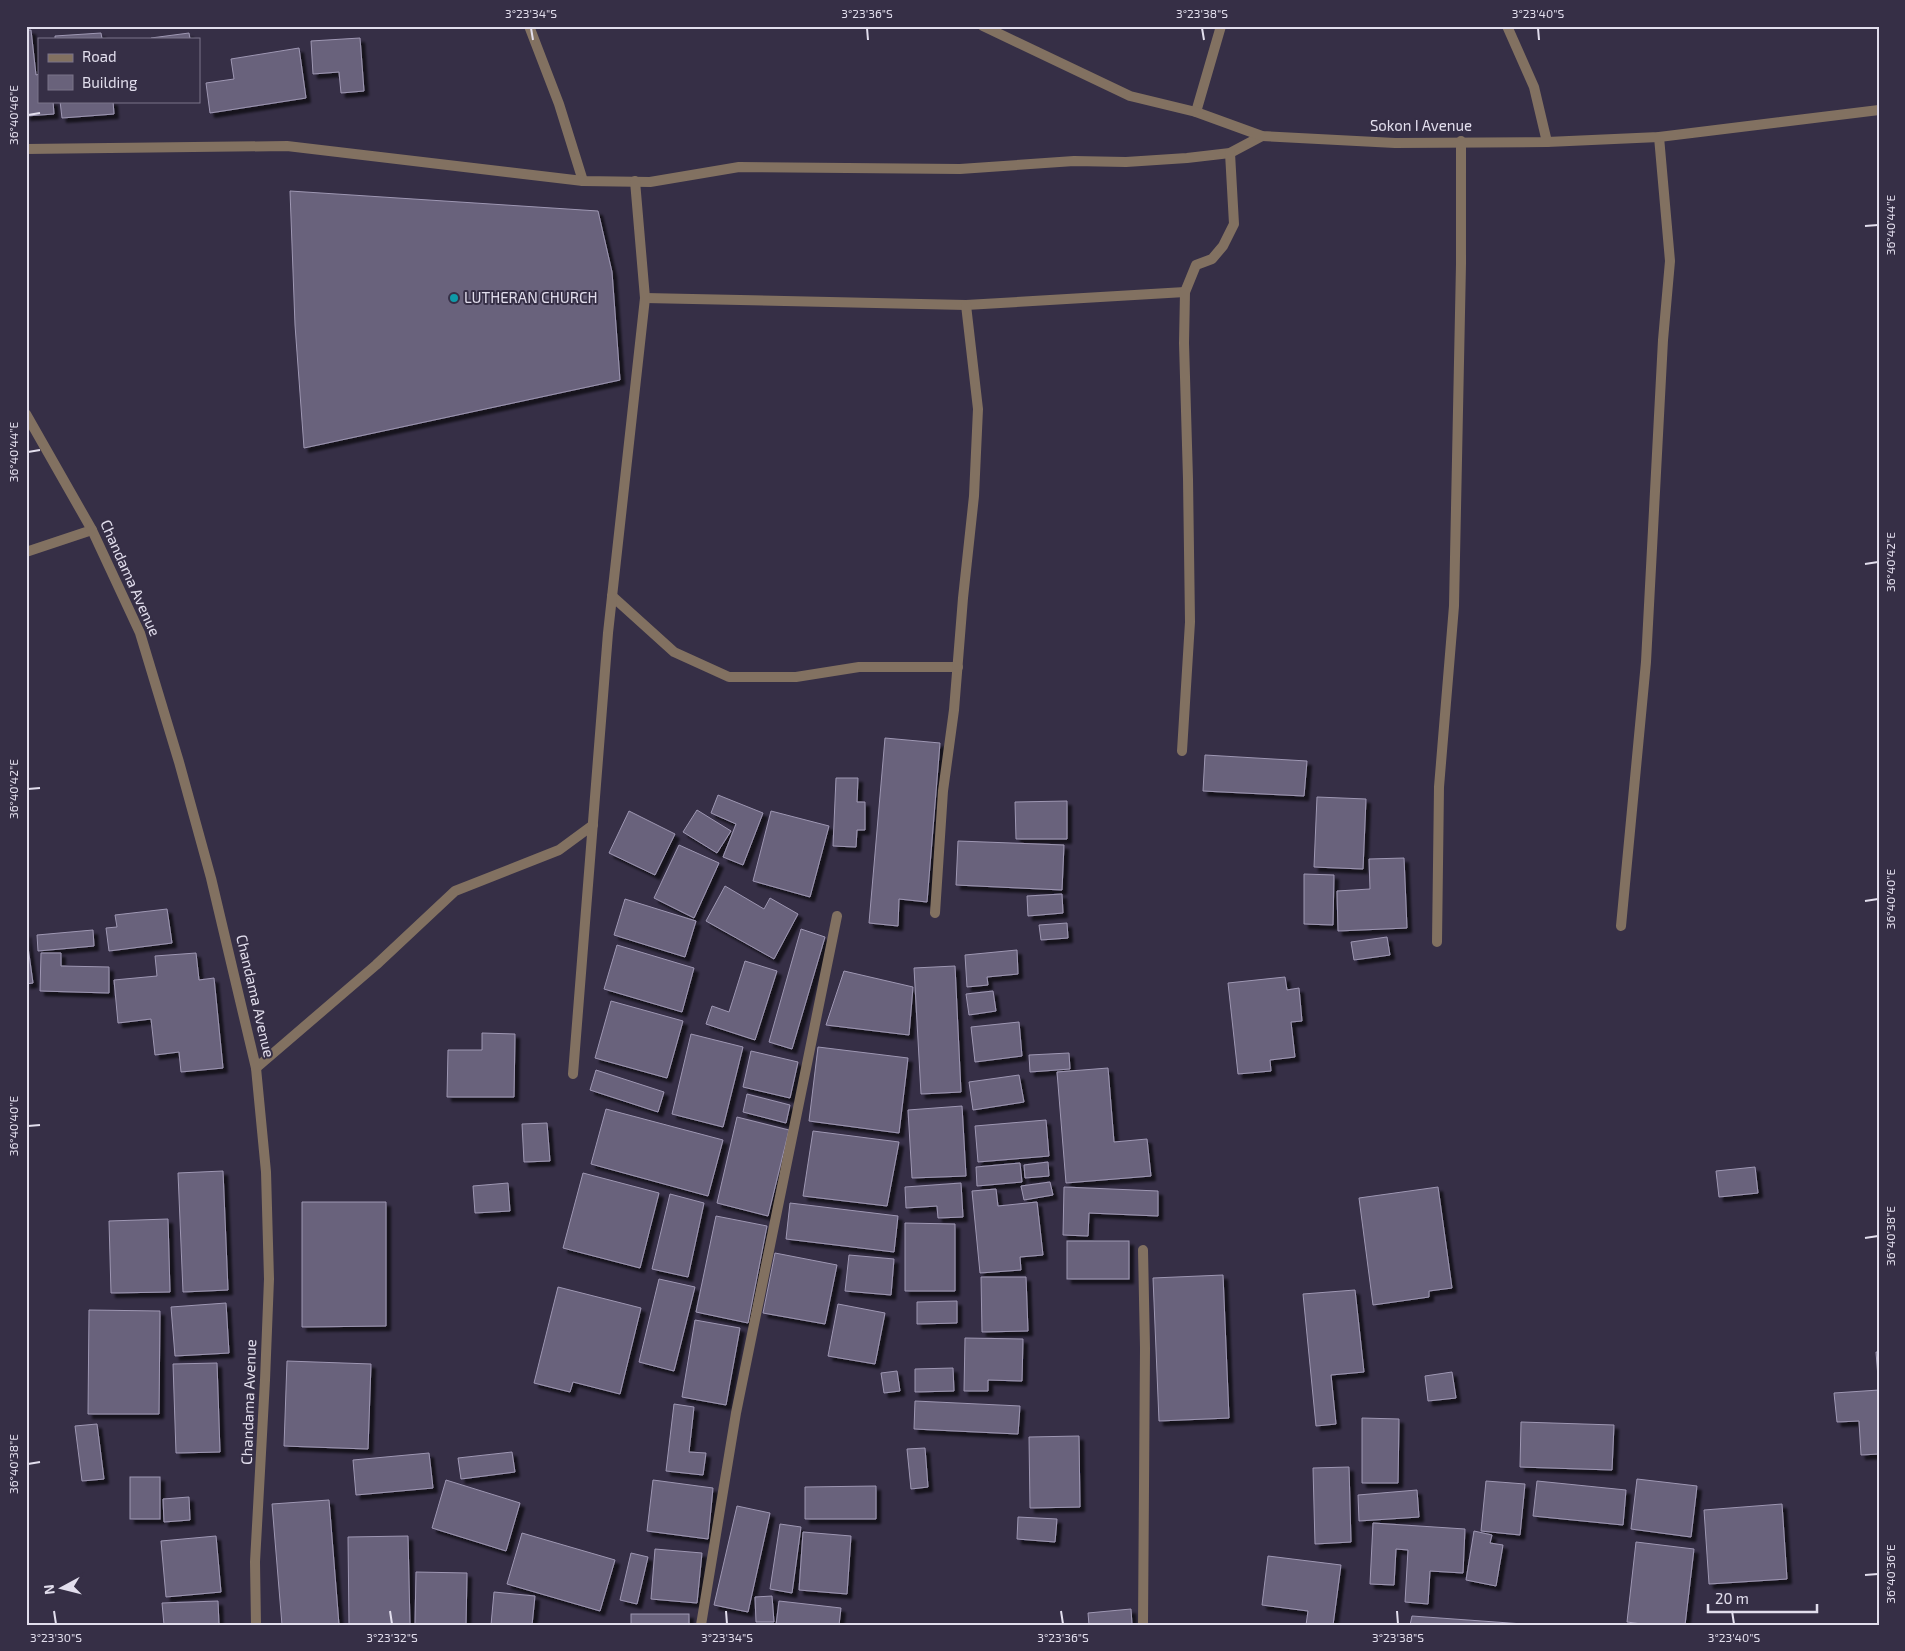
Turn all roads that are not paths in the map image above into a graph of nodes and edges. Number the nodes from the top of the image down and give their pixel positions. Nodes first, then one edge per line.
1 (529, 26) edge
2 (983, 26) edge
3 (1221, 26) edge
4 (1507, 26) edge
5 (1879, 110) edge
6 (1196, 112) junction
7 (1262, 136) junction
8 (1659, 137) junction
9 (1461, 141) junction
10 (1547, 142) junction
11 (26, 149) edge
12 (1230, 153) junction
13 (583, 181) junction
14 (635, 181) junction
15 (1184, 292) junction
16 (645, 298) junction
17 (966, 305) junction
18 (26, 414) edge
19 (92, 530) junction
20 (26, 552) edge
21 (612, 596) junction
22 (958, 667) junction
23 (1182, 752) dead end
24 (593, 825) junction
25 (935, 914) dead end
26 (837, 916) dead end
27 (1621, 926) dead end
28 (1437, 942) dead end
29 (256, 1068) junction
30 (573, 1074) dead end
31 (1143, 1250) dead end
32 (256, 1625) edge
33 (701, 1625) edge
34 (1143, 1625) edge

1 - 13 street
2 - 6 street, Sokon I Avenue
3 - 6 street
4 - 10 street
5 - 8 street, Sokon I Avenue
6 - 7 street, Sokon I Avenue
7 - 9 street, Sokon I Avenue
7 - 12 street
8 - 10 street, Sokon I Avenue
8 - 27 street
9 - 10 street, Sokon I Avenue
9 - 28 street
11 - 13 street
12 - 14 street
12 - 15 street
13 - 14 street
14 - 16 street
15 - 17 street
15 - 23 street
16 - 17 street
16 - 21 street
17 - 22 street
18 - 19 street, Chandama Avenue
19 - 20 street
19 - 29 street, Chandama Avenue
21 - 22 street
21 - 24 street
22 - 25 street
24 - 29 street
24 - 30 street
26 - 33 street
29 - 32 street, Chandama Avenue
31 - 34 street

